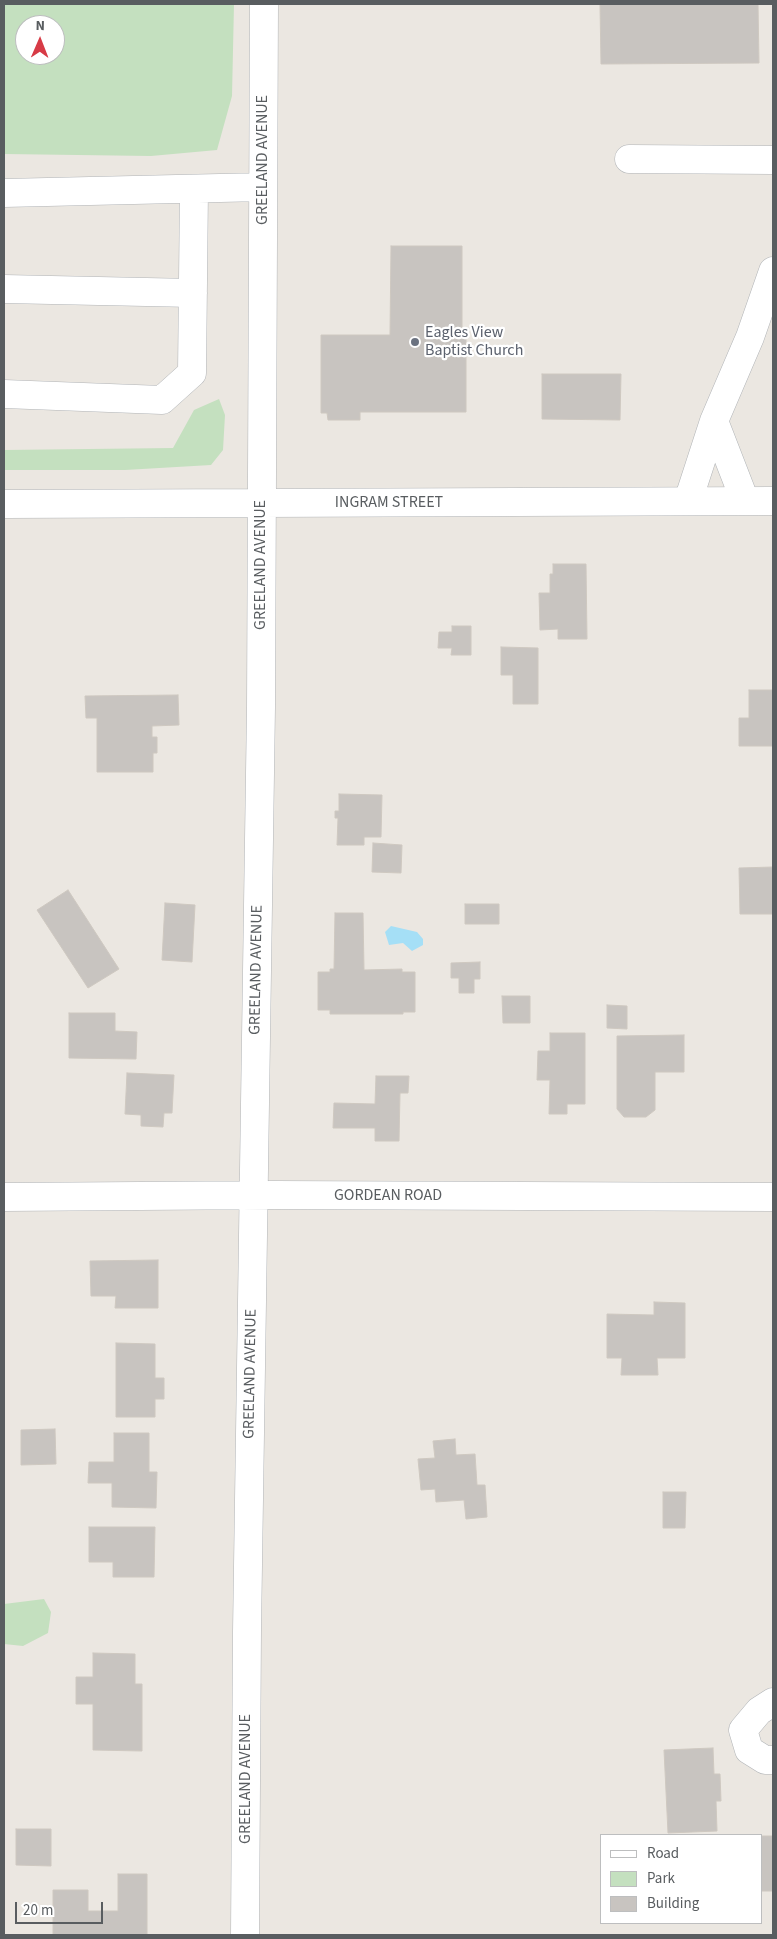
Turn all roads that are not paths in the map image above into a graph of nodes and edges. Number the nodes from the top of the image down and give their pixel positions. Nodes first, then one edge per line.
1 (264, 4) edge
2 (628, 159) dead end
3 (773, 160) edge
4 (263, 187) junction
5 (194, 189) junction
6 (4, 193) edge
7 (773, 270) edge
8 (4, 289) edge
9 (193, 293) junction
10 (4, 394) edge
11 (714, 421) junction
12 (773, 500) edge
13 (688, 501) junction
14 (745, 501) junction
15 (4, 504) edge
16 (261, 504) junction
17 (254, 1196) junction
18 (4, 1197) edge
19 (773, 1197) edge
20 (773, 1702) edge
21 (773, 1760) edge
22 (245, 1935) edge

1 - 4 street, GREELAND AVENUE
2 - 3 street
4 - 5 street
4 - 16 street, GREELAND AVENUE
5 - 6 street
5 - 9 street
7 - 11 street
8 - 9 street
9 - 10 street
11 - 13 street
11 - 14 street
12 - 14 street, INGRAM STREET
13 - 14 street, INGRAM STREET
13 - 16 street, INGRAM STREET
15 - 16 street, INGRAM STREET
16 - 17 street, GREELAND AVENUE
17 - 18 street, GORDEAN ROAD
17 - 19 street, GORDEAN ROAD
17 - 22 street, GREELAND AVENUE
20 - 21 street

